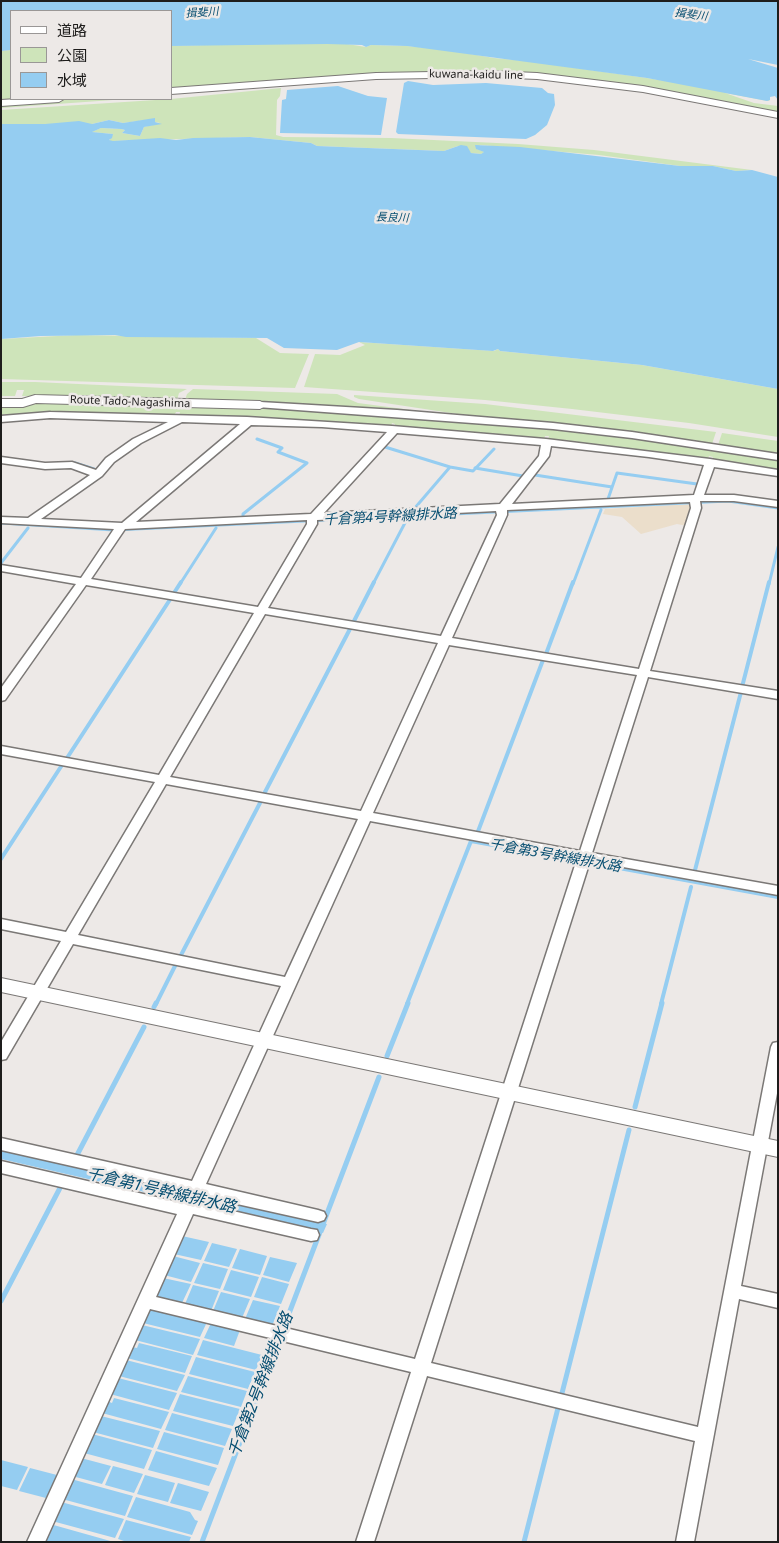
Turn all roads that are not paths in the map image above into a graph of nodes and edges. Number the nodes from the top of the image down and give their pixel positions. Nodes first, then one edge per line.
1 (172, 91) edge
2 (44, 100) edge
3 (1, 103) edge
4 (778, 115) edge
5 (1, 399) edge
6 (35, 399) junction
7 (1, 403) edge
8 (260, 405) joint
9 (182, 418) junction
10 (247, 420) junction
11 (2, 421) edge
12 (392, 429) junction
13 (546, 442) junction
14 (778, 457) edge
15 (1, 460) edge
16 (710, 462) junction
17 (778, 473) edge
18 (98, 474) junction
19 (696, 501) junction
20 (778, 504) edge
21 (502, 510) junction
22 (313, 519) junction
23 (1, 520) edge
24 (31, 521) junction
25 (121, 528) junction
26 (1, 568) edge
27 (84, 582) junction
28 (261, 610) junction
29 (446, 640) junction
30 (642, 673) junction
31 (778, 695) edge
32 (1, 698) edge
33 (1, 750) edge
34 (163, 780) junction
35 (366, 817) junction
36 (583, 860) junction
37 (778, 891) edge
38 (1, 924) edge
39 (70, 938) junction
40 (290, 983) junction
41 (1, 985) edge
42 (38, 993) junction
43 (263, 1040) junction
44 (778, 1047) edge
45 (1, 1055) edge
46 (509, 1092) junction
47 (1, 1144) edge
48 (768, 1147) edge
49 (1, 1166) edge
50 (191, 1200) junction
51 (318, 1216) dead end
52 (311, 1235) dead end
53 (732, 1291) junction
54 (145, 1301) junction
55 (778, 1301) edge
56 (420, 1368) junction
57 (705, 1436) junction
58 (36, 1542) edge
59 (365, 1542) edge
60 (685, 1542) edge

1 - 4 main road, kuwana-kaidu line
2 - 3 main road
5 - 6 street
6 - 7 main road, Route Tado-Nagashima
6 - 8 main road, Route Tado-Nagashima
8 - 14 street
9 - 10 street
9 - 11 street
9 - 18 street
10 - 12 street
10 - 25 street
12 - 13 street
12 - 22 street
13 - 16 street
13 - 21 street
15 - 18 street
16 - 17 street
16 - 19 street
18 - 24 street
19 - 20 street
19 - 21 street
19 - 30 street
21 - 22 street
21 - 29 street
22 - 25 street
22 - 28 street
23 - 24 street
24 - 25 street
25 - 27 street
26 - 27 street
27 - 28 street
27 - 32 street
28 - 29 street
28 - 34 street
29 - 30 street
29 - 35 street
30 - 31 street
30 - 36 street
33 - 34 street
34 - 35 street
34 - 39 street
35 - 36 street
35 - 40 street
36 - 37 street
36 - 46 street
38 - 39 street
39 - 40 street
39 - 42 street
40 - 43 street
41 - 42 main road
42 - 43 main road
42 - 45 street
43 - 46 main road
43 - 50 street
44 - 48 street
46 - 48 main road
46 - 56 street
47 - 50 street
48 - 53 street
49 - 50 street
50 - 51 street
50 - 52 street
50 - 54 street
53 - 55 street
53 - 57 street
54 - 56 street
54 - 58 street
56 - 57 street
56 - 59 street
57 - 60 street

